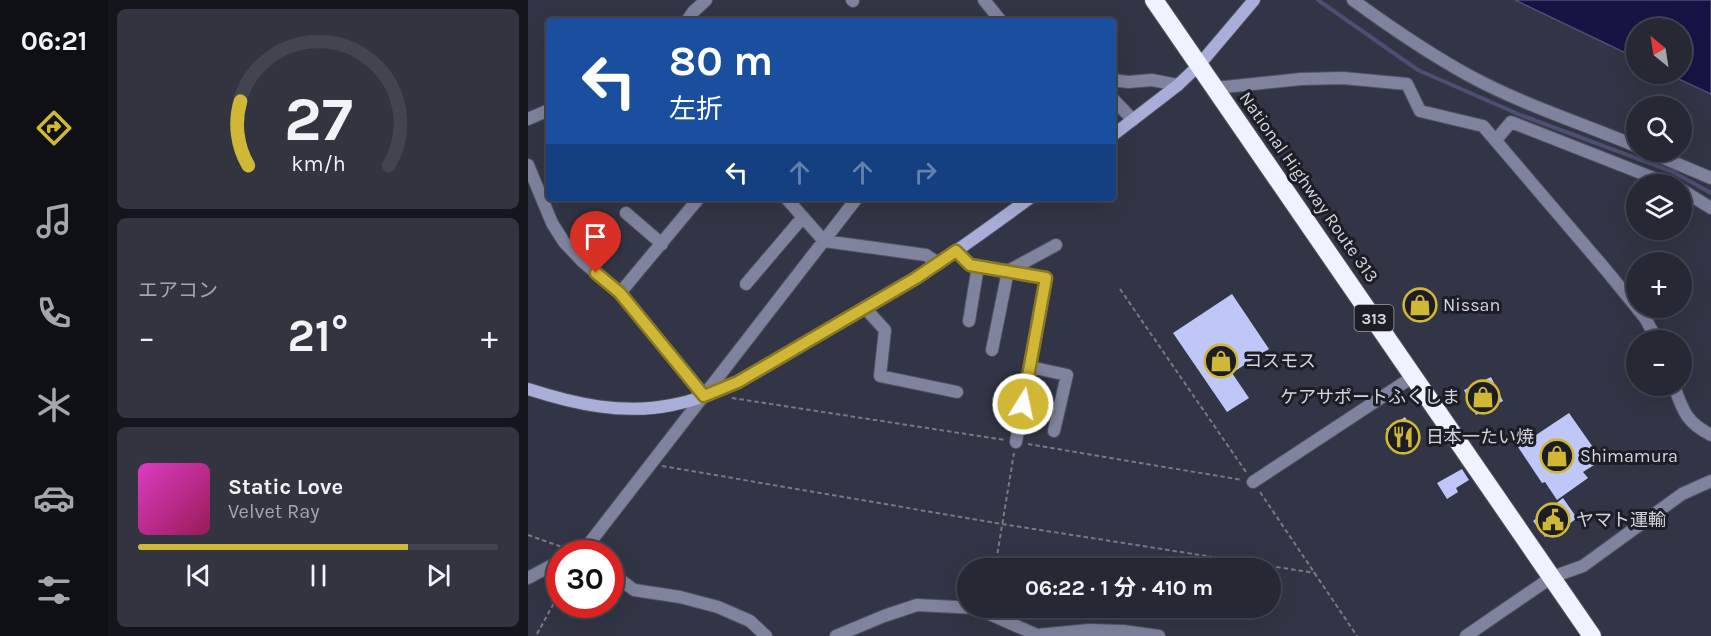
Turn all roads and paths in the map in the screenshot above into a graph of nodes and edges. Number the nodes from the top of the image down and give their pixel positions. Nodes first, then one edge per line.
1 (706, 0) edge
2 (984, 0) edge
3 (1154, 0) edge
4 (1254, 0) edge
5 (1353, 0) edge
6 (689, 18) edge
7 (996, 18) edge
8 (1200, 65) junction
9 (1116, 80) edge
10 (1178, 85) junction
11 (1215, 88) junction
12 (1116, 102) edge
13 (546, 111) edge
14 (528, 119) edge
15 (1132, 120) junction
16 (1116, 133) edge
17 (1496, 140) junction
18 (1626, 142) edge
19 (1673, 162) edge
20 (528, 165) edge
21 (1644, 174) edge
22 (1711, 178) edge
23 (1692, 196) edge
24 (697, 201) edge
25 (789, 201) edge
26 (855, 201) edge
27 (1026, 201) edge
28 (1711, 208) edge
29 (626, 213) dead end
30 (802, 217) junction
31 (824, 241) junction
32 (662, 244) junction
33 (1056, 245) dead end
34 (956, 251) junction
35 (938, 263) junction
36 (978, 266) junction
37 (1008, 271) junction
38 (746, 284) dead end
39 (1120, 289) dead end
40 (620, 293) junction
41 (865, 308) junction
42 (969, 321) dead end
43 (1652, 330) edge
44 (992, 350) dead end
45 (1030, 367) junction
46 (1414, 376) junction
47 (528, 388) edge
48 (957, 392) dead end
49 (704, 396) junction
50 (1678, 396) edge
51 (732, 398) dead end
52 (1054, 431) dead end
53 (1711, 435) edge
54 (1016, 442) junction
55 (651, 464) junction
56 (1711, 481) edge
57 (1253, 482) junction
58 (1002, 524) junction
59 (528, 535) edge
60 (592, 540) edge
61 (546, 541) edge
62 (997, 558) edge
63 (546, 568) edge
64 (1315, 573) junction
65 (1552, 577) junction
66 (528, 578) edge
67 (624, 582) edge
68 (546, 618) edge
69 (537, 634) dead end
70 (766, 636) edge
71 (836, 636) edge
72 (1159, 636) edge
73 (1357, 636) edge
74 (1466, 636) edge
75 (1592, 636) edge

1 - 6 street
2 - 7 street
3 - 8 highway, National Highway Route 313 / 313
4 - 8 main road
5 - 18 street
8 - 10 main road
8 - 11 highway, National Highway Route 313 / 313
9 - 10 street
10 - 15 main road
11 - 17 street
11 - 46 highway, National Highway Route 313 / 313
12 - 15 street
13 - 14 street
15 - 16 main road
17 - 21 street
17 - 43 street
19 - 22 street
20 - 40 street
23 - 28 street
24 - 32 street
25 - 30 street
26 - 31 street
27 - 34 main road
29 - 32 street
30 - 31 street
30 - 38 street
31 - 35 street
31 - 49 street
32 - 40 street
33 - 37 street
34 - 35 main road
34 - 36 street
35 - 41 main road
36 - 37 street
36 - 42 street
37 - 44 street
37 - 45 street
39 - 57 path
40 - 49 street
41 - 48 street
41 - 49 main road
45 - 52 street
45 - 54 street
46 - 57 street
46 - 65 highway, National Highway Route 313 / 313
47 - 49 main road
49 - 55 street
50 - 53 street
51 - 54 path
54 - 57 path
54 - 58 path
55 - 58 path
55 - 60 street
56 - 65 street
57 - 64 path
58 - 62 path
58 - 64 path
59 - 61 path
63 - 66 street
64 - 73 path
65 - 74 street
65 - 75 highway, National Highway Route 313 / 313
67 - 70 street
68 - 69 path
71 - 72 street

